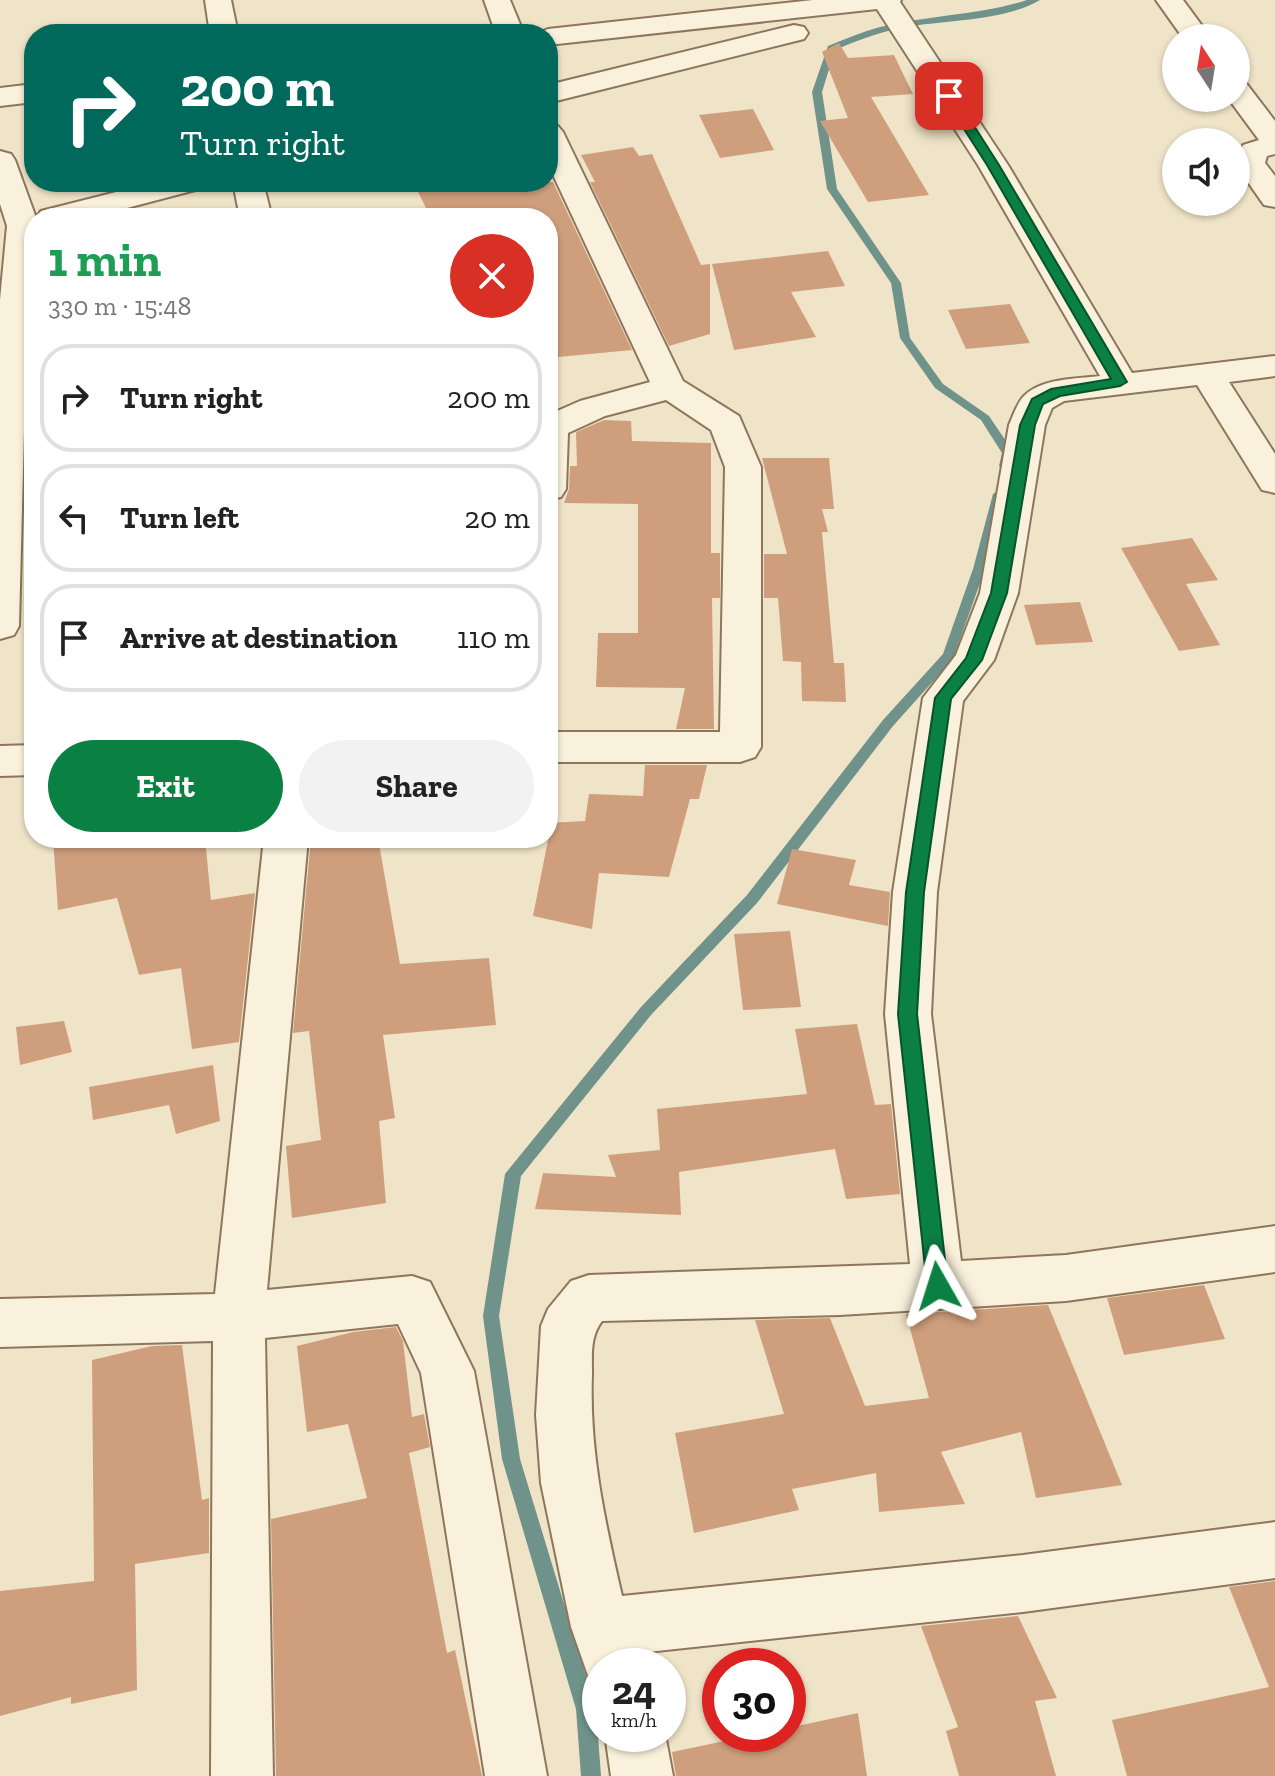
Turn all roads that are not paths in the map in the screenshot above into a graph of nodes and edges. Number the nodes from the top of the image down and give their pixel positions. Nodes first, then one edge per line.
1 (218, 0) edge
2 (497, 0) edge
3 (1169, 0) edge
4 (856, 4) junction
5 (700, 10) edge
6 (893, 11) edge
7 (222, 24) edge
8 (506, 24) edge
9 (1187, 24) edge
10 (558, 35) edge
11 (558, 92) edge
12 (24, 94) edge
13 (0, 97) edge
14 (1250, 108) edge
15 (1275, 143) edge
16 (558, 153) edge
17 (0, 160) edge
18 (153, 192) edge
19 (1275, 198) edge
20 (90, 208) edge
21 (24, 217) edge
22 (24, 246) edge
23 (1275, 366) edge
24 (1206, 372) junction
25 (1120, 382) junction
26 (669, 387) junction
27 (4, 393) edge
28 (558, 423) edge
29 (1275, 482) edge
30 (0, 626) edge
31 (558, 747) edge
32 (24, 760) edge
33 (0, 761) edge
34 (285, 848) edge
35 (1275, 1249) edge
36 (938, 1286) junction
37 (239, 1317) junction
38 (0, 1323) edge
39 (1275, 1550) edge
40 (607, 1646) edge
41 (638, 1752) edge
42 (242, 1776) edge
43 (516, 1776) edge
44 (642, 1776) edge

1 - 7 street
2 - 8 street
3 - 9 street
4 - 5 street
4 - 6 street
4 - 11 street
5 - 10 street
6 - 25 street
12 - 13 street
14 - 15 street
15 - 19 street
16 - 26 street
17 - 21 street
18 - 20 street
22 - 27 street
23 - 24 street
24 - 25 street
24 - 29 street
25 - 36 street
26 - 28 street
26 - 31 street
27 - 30 street
32 - 33 street
34 - 37 street
35 - 36 street
36 - 40 street
37 - 38 street
37 - 42 street
37 - 43 street
39 - 40 street
41 - 44 street

